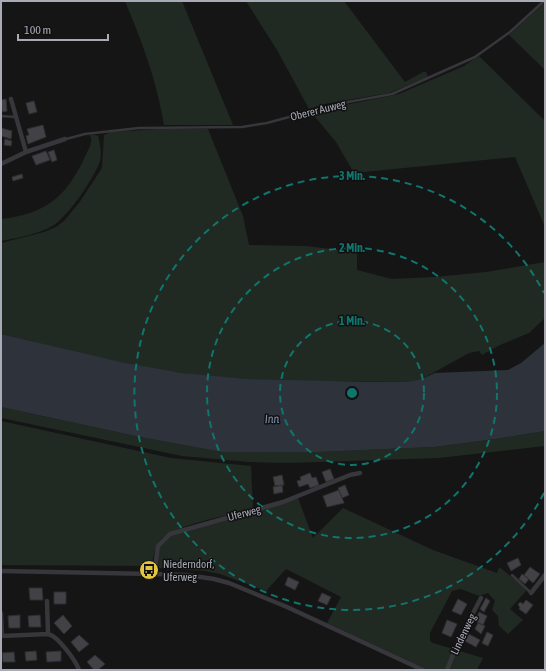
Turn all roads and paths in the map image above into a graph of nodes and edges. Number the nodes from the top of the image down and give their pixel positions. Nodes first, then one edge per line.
1 (544, 1) edge
2 (11, 99) dead end
3 (1, 116) edge
4 (16, 117) junction
5 (65, 139) joint
6 (26, 152) junction
7 (1, 164) edge
8 (360, 473) dead end
9 (1, 571) edge
10 (154, 574) junction
11 (512, 575) dead end
12 (545, 575) edge
13 (531, 593) joint
14 (481, 598) dead end
15 (47, 601) dead end
16 (1, 613) edge
17 (48, 634) junction
18 (2, 636) edge
19 (79, 670) edge
20 (423, 670) edge
21 (447, 670) edge

1 - 5 lane, Oberer Auweg
2 - 4 street
3 - 4 lane
4 - 6 street
5 - 6 street
6 - 7 street
8 - 10 street, Uferweg
9 - 10 street
10 - 20 street
11 - 13 lane
12 - 13 street
14 - 21 street, Lindenweg
15 - 17 street
16 - 18 street
17 - 18 street
17 - 19 street

